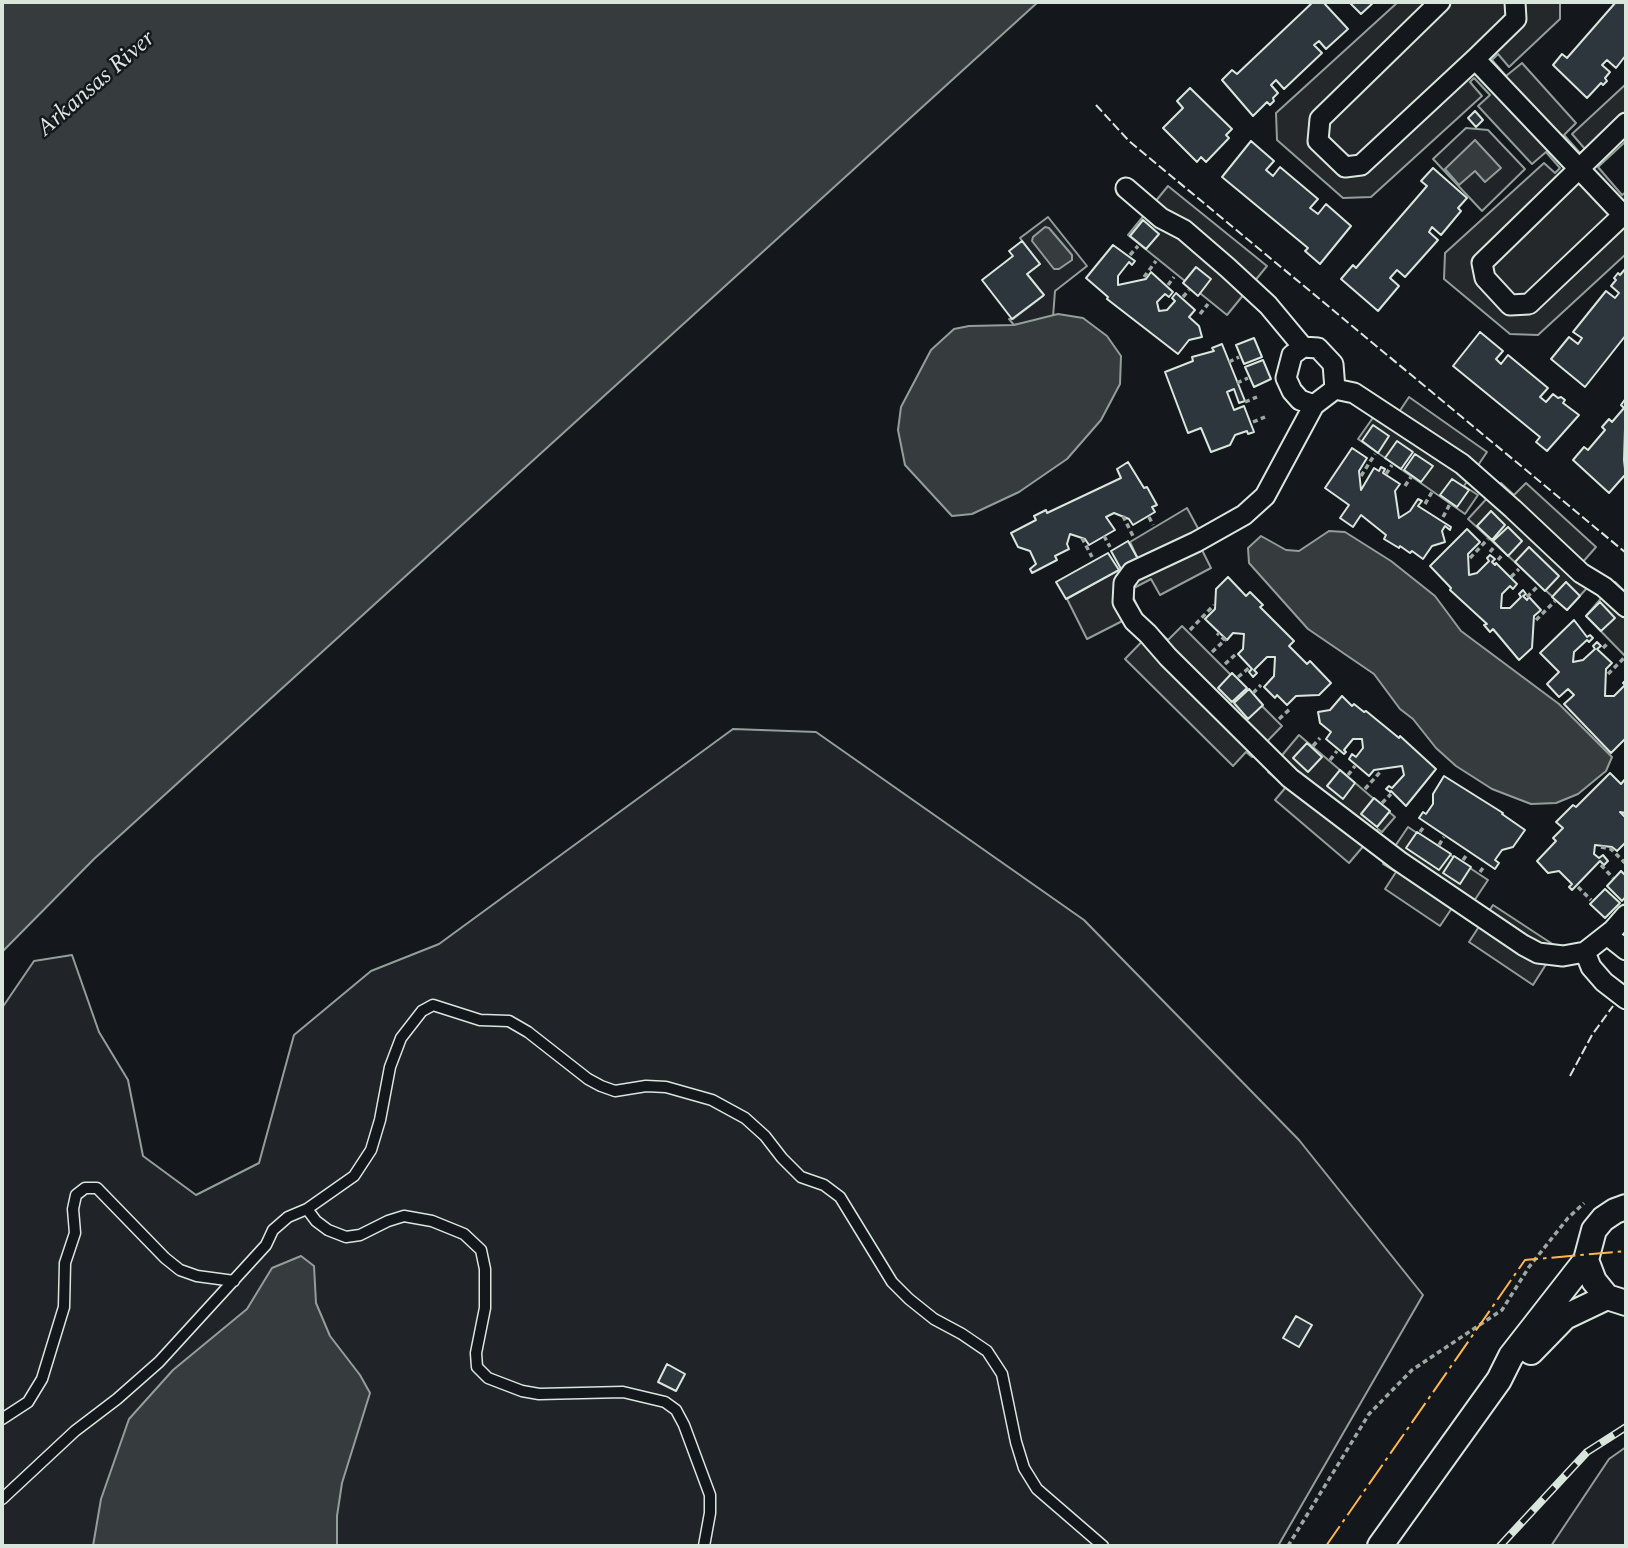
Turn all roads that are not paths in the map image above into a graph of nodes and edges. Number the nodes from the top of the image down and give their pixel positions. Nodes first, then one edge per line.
1 (1440, 2) edge
2 (1515, 2) edge
3 (1475, 59) junction
4 (1626, 123) edge
5 (1578, 168) junction
6 (1126, 188) dead end
7 (1625, 214) edge
8 (1303, 347) junction
9 (1335, 389) junction
10 (1314, 405) junction
11 (1626, 607) edge
12 (1626, 915) edge
13 (1607, 935) junction
14 (1626, 950) edge
15 (1585, 952) junction
16 (1626, 999) edge
17 (1626, 1207) edge
18 (307, 1209) junction
19 (1586, 1260) junction
20 (234, 1281) junction
21 (1617, 1300) edge
22 (1499, 1380) junction
23 (2, 1419) edge
24 (2, 1499) edge
25 (704, 1546) edge
26 (1103, 1546) edge
27 (1380, 1546) edge

1 - 3 street
2 - 3 street
3 - 5 street
4 - 5 street
5 - 7 street
5 - 7 street
6 - 8 street
8 - 9 street
8 - 10 street
9 - 10 street
9 - 11 street
10 - 15 street
12 - 13 street
13 - 14 street
13 - 15 street
15 - 16 street
17 - 19 street
18 - 20 lane
18 - 25 lane
18 - 26 lane
19 - 21 street
19 - 22 street
20 - 23 lane
20 - 24 lane
21 - 22 street
22 - 27 street

